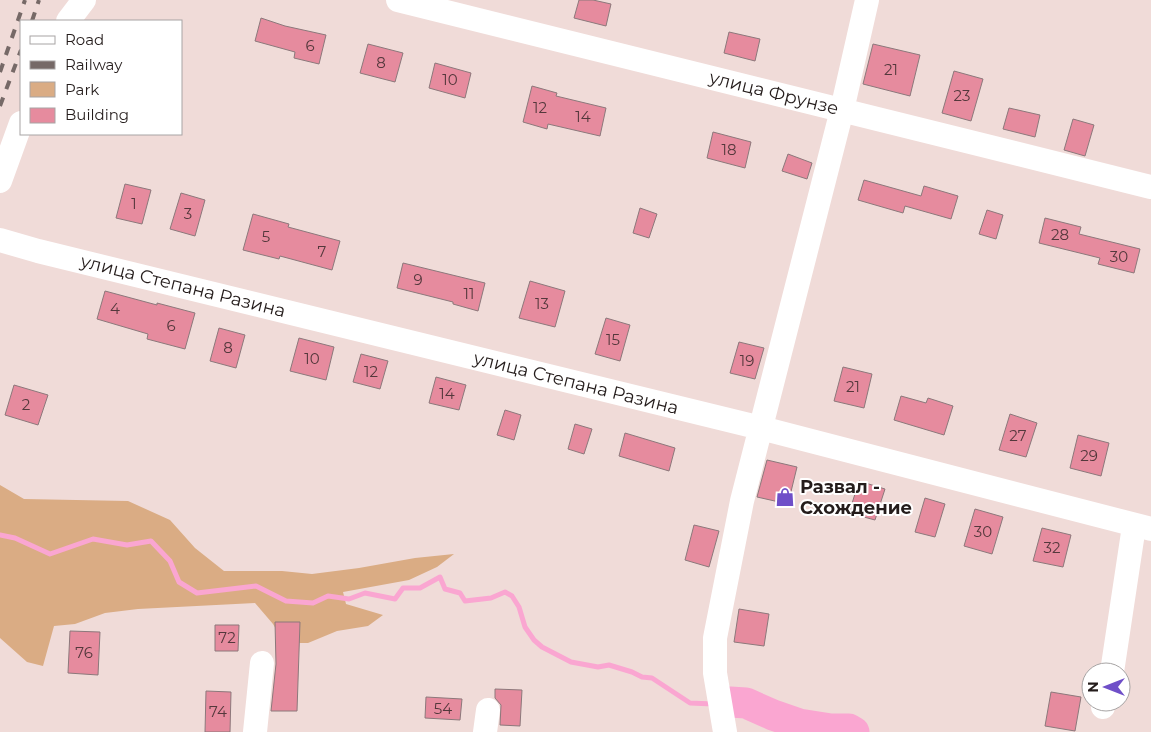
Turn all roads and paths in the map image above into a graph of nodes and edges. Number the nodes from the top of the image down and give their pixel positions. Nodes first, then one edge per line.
1 (84, 0) edge
2 (398, 0) edge
3 (867, 0) edge
4 (69, 20) edge
5 (842, 110) junction
6 (20, 126) edge
7 (0, 181) edge
8 (1151, 187) edge
9 (0, 240) edge
10 (761, 428) junction
11 (1143, 528) edge
12 (1114, 662) edge
13 (262, 663) dead end
14 (255, 732) edge
15 (725, 732) edge

1 - 4 street
2 - 5 street, улица Фрунзе
3 - 5 street
5 - 8 street, улица Фрунзе
5 - 10 street
6 - 7 street
9 - 10 street, улица Степана Разина
10 - 11 street, улица Степана Разина
10 - 15 street
11 - 12 street
13 - 14 street

